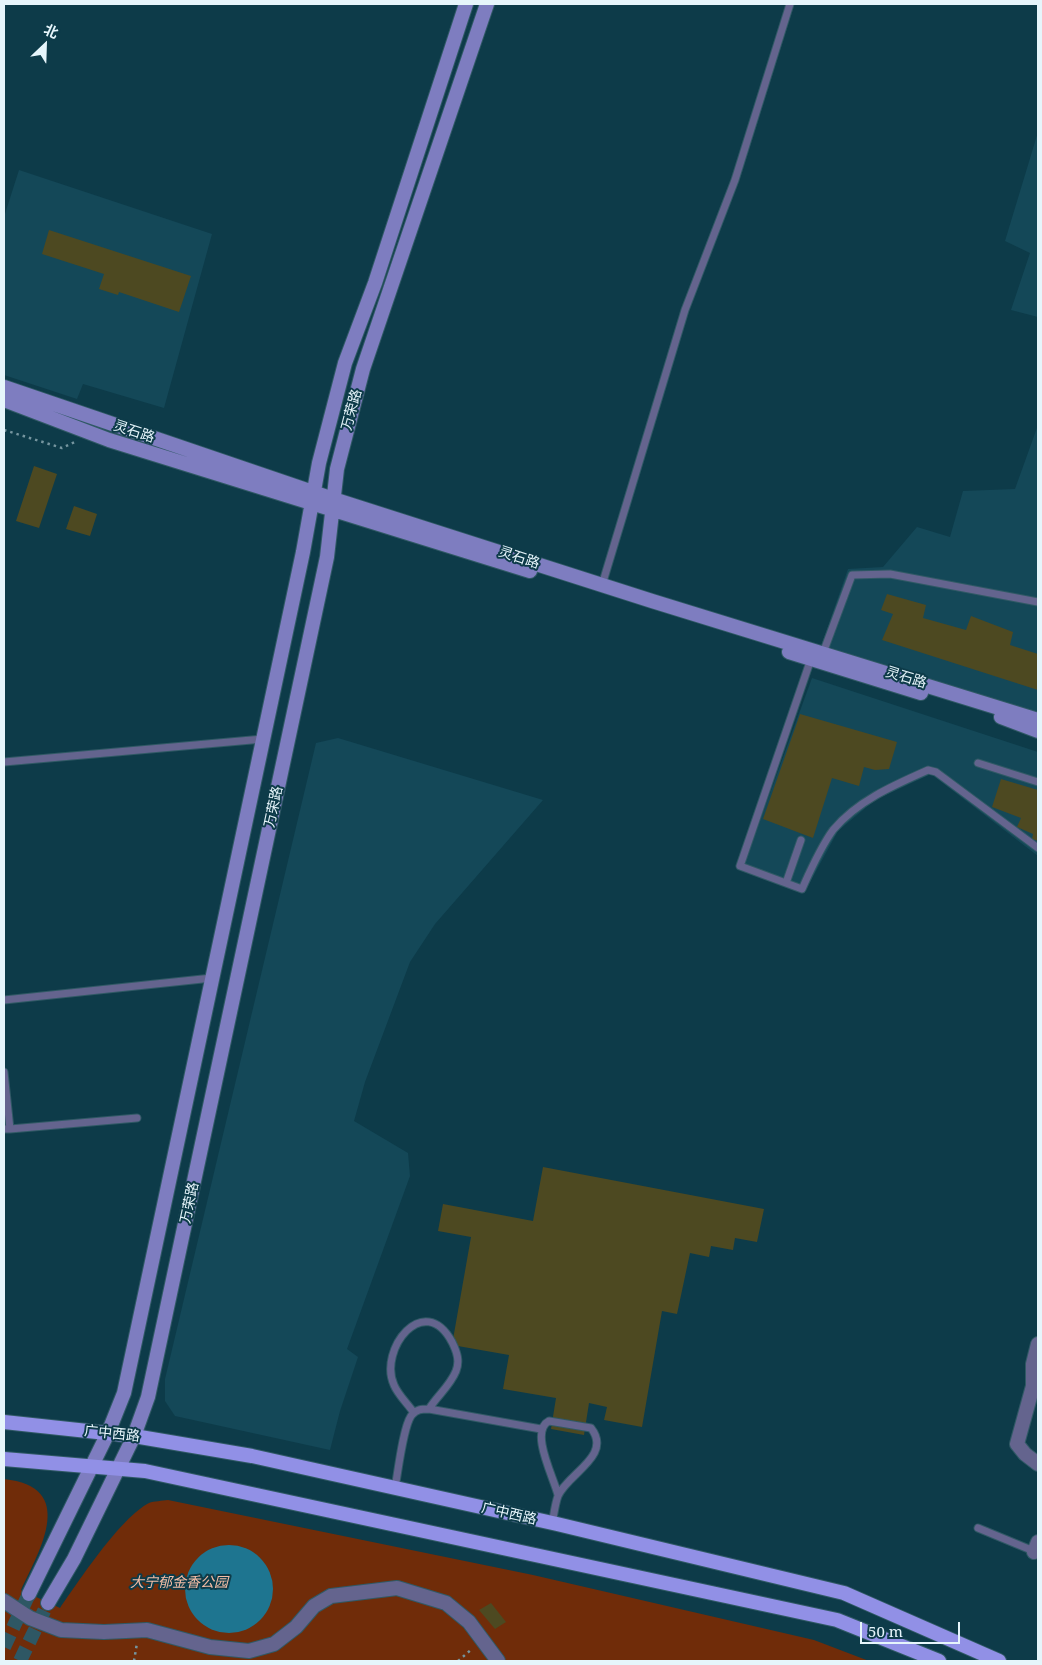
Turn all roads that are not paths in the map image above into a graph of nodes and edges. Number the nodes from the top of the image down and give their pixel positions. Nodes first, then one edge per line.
1 (466, 4) edge
2 (486, 4) edge
3 (790, 4) edge
4 (4, 387) edge
5 (4, 400) edge
6 (312, 498) junction
7 (333, 505) junction
8 (602, 585) junction
9 (1038, 602) edge
10 (817, 656) junction
11 (1038, 720) edge
12 (1038, 731) edge
13 (263, 739) junction
14 (4, 762) edge
15 (978, 763) dead end
16 (1038, 782) edge
17 (801, 840) dead end
18 (1038, 848) edge
19 (786, 882) junction
20 (212, 978) junction
21 (4, 1000) edge
22 (4, 1072) edge
23 (137, 1118) dead end
24 (7, 1129) edge
25 (1038, 1344) edge
26 (429, 1409) junction
27 (414, 1413) junction
28 (4, 1422) edge
29 (541, 1429) junction
30 (108, 1434) junction
31 (134, 1436) junction
32 (4, 1459) edge
33 (1038, 1464) edge
34 (92, 1465) junction
35 (117, 1467) junction
36 (394, 1488) junction
37 (558, 1495) junction
38 (552, 1523) junction
39 (978, 1528) dead end
40 (1037, 1549) edge
41 (29, 1594) tunnel mouth
42 (4, 1601) edge
43 (48, 1603) tunnel mouth
44 (498, 1661) edge
45 (939, 1661) edge
46 (999, 1661) edge

1 - 6 main road, 万荣路
2 - 7 main road, 万荣路
3 - 8 lane
4 - 6 main road, 灵石路
5 - 6 main road, 灵石路
6 - 7 main road, 灵石路
6 - 13 main road, 万荣路
7 - 8 main road, 灵石路
7 - 10 main road, 灵石路
7 - 31 main road, 万荣路
8 - 10 main road, 灵石路
9 - 10 lane
10 - 11 main road, 灵石路
10 - 12 main road, 灵石路
10 - 19 lane
13 - 14 lane
13 - 20 main road, 万荣路
15 - 16 lane
17 - 19 lane
18 - 19 lane
20 - 21 lane
20 - 30 main road, 万荣路
22 - 24 lane
23 - 24 lane
25 - 33 street
26 - 27 lane
26 - 27 lane
26 - 29 lane
27 - 36 lane
28 - 30 main road, 广中西路
29 - 37 lane
29 - 37 lane
30 - 31 main road, 广中西路
30 - 34 main road, 万荣路
31 - 35 main road, 万荣路
31 - 36 main road, 广中西路
32 - 34 main road
34 - 35 main road
34 - 41 main road, 万荣路
35 - 43 main road, 万荣路
35 - 45 main road
36 - 38 main road, 广中西路
37 - 38 lane
38 - 46 main road, 广中西路
39 - 40 lane
42 - 44 street

